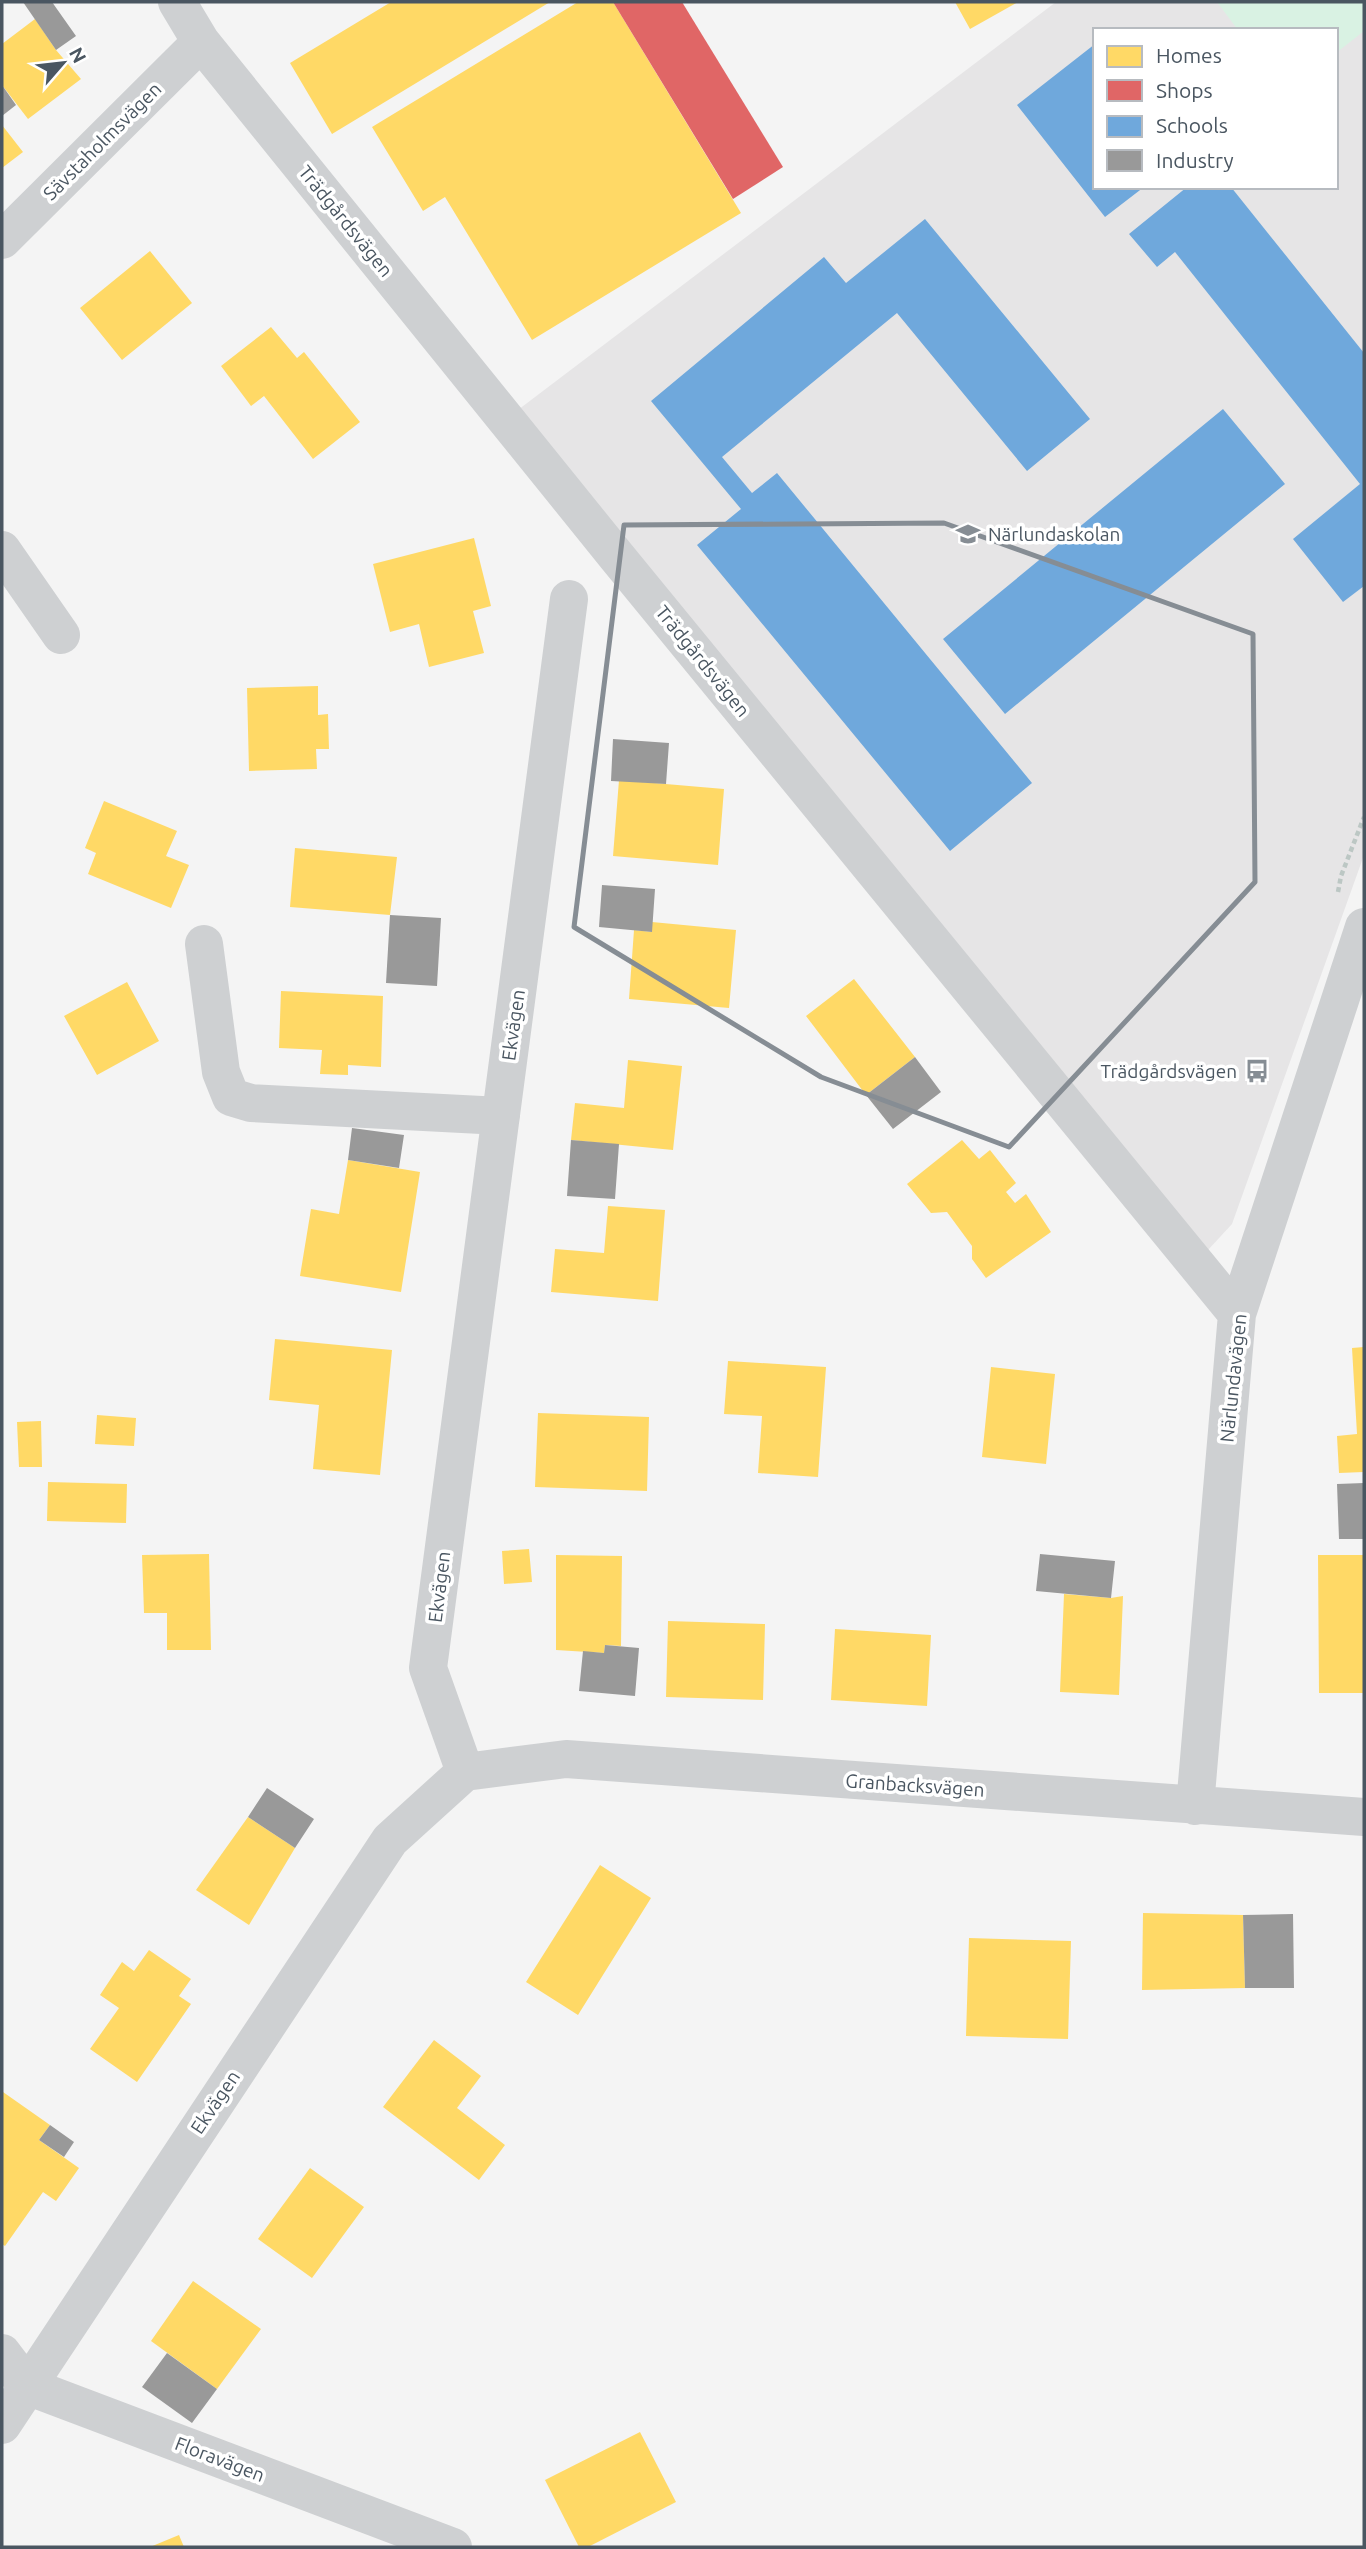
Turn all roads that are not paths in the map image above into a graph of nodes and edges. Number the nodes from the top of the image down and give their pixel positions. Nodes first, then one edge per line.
1 (177, 2) edge
2 (201, 42) junction
3 (2, 240) edge
4 (2, 550) edge
5 (569, 599) dead end
6 (61, 635) dead end
7 (1364, 927) edge
8 (204, 944) dead end
9 (501, 1116) junction
10 (1237, 1314) junction
11 (465, 1772) junction
12 (1195, 1806) junction
13 (1364, 1817) edge
14 (2, 2353) edge
15 (27, 2386) junction
16 (2, 2425) edge
17 (453, 2547) edge

1 - 2 street, Trädgårdsvägen
2 - 3 street, Sävstaholmsvägen
2 - 10 street, Trädgårdsvägen
4 - 6 street
5 - 9 street, Ekvägen
7 - 10 street, Närlundavägen
8 - 9 street
9 - 11 street, Ekvägen
10 - 12 street, Närlundavägen
11 - 12 street, Granbacksvägen
11 - 15 street, Ekvägen
12 - 13 street, Granbacksvägen
14 - 15 street
15 - 16 street, Ekvägen
15 - 17 street, Floravägen

